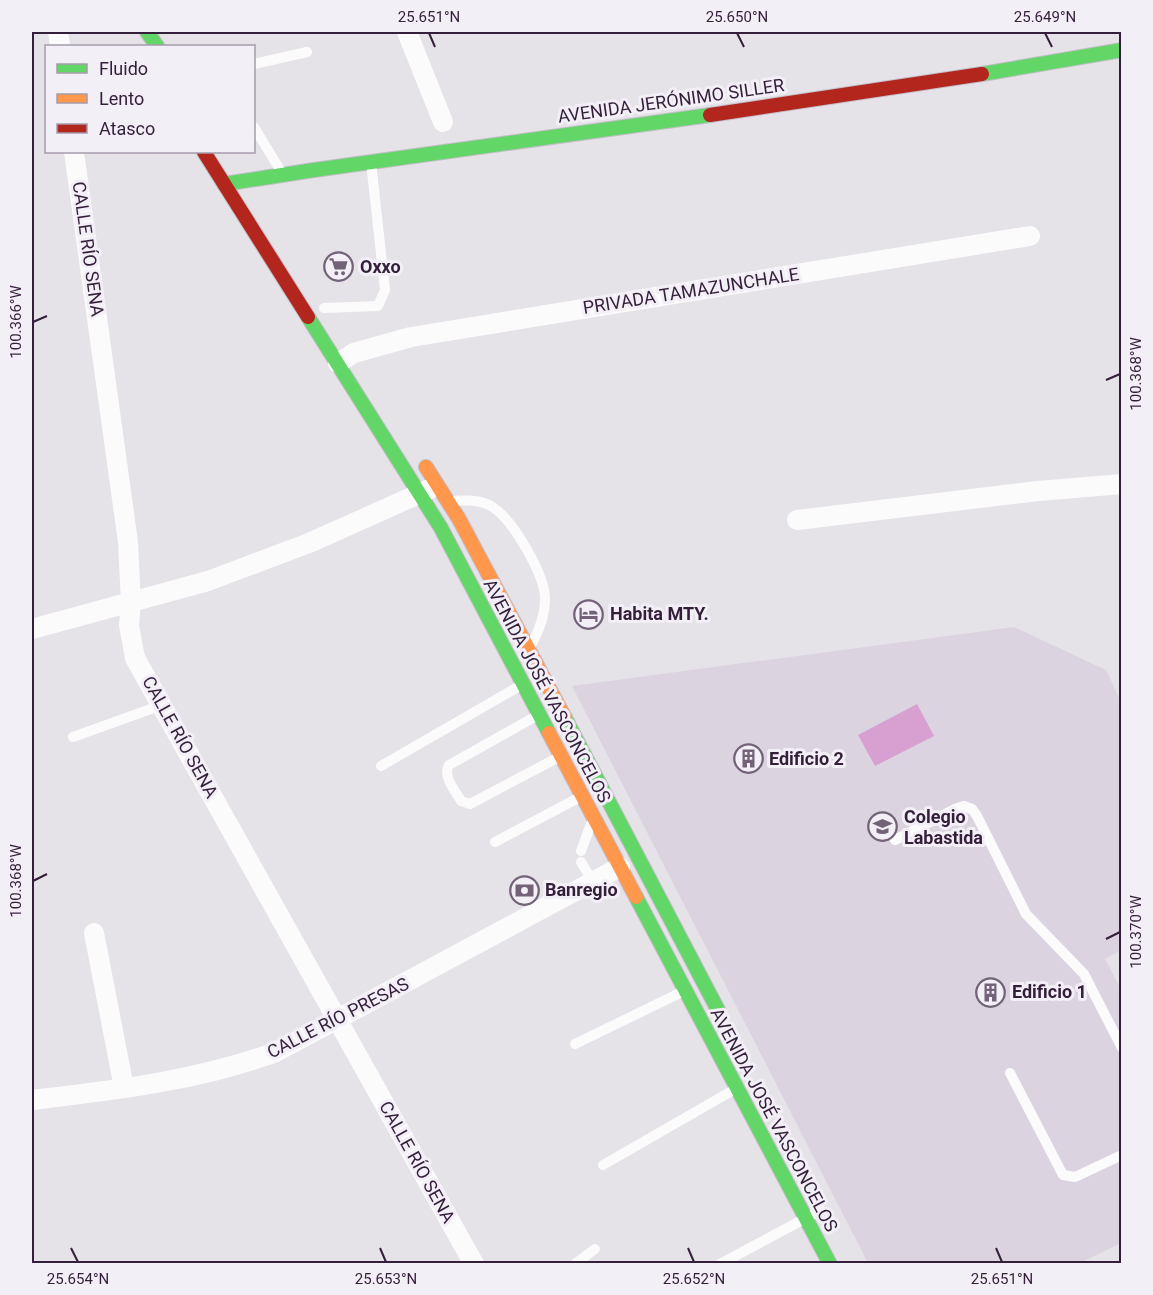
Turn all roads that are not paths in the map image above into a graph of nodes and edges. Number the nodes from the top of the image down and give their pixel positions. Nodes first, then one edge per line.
1 (147, 32) edge
2 (407, 32) edge
3 (156, 45) edge
4 (1122, 50) edge
5 (306, 52) dead end
6 (255, 64) edge
7 (443, 122) dead end
8 (255, 129) edge
9 (74, 153) edge
10 (205, 153) edge
11 (370, 161) junction
12 (282, 174) junction
13 (224, 184) junction
14 (1030, 236) dead end
15 (324, 308) dead end
16 (350, 356) junction
17 (418, 454) dead end
18 (1122, 484) edge
19 (429, 489) junction
20 (448, 501) junction
21 (797, 520) dead end
22 (131, 603) junction
23 (32, 629) edge
24 (529, 650) junction
25 (524, 684) junction
26 (162, 705) junction
27 (540, 714) junction
28 (73, 737) dead end
29 (562, 756) junction
30 (381, 766) dead end
31 (582, 796) junction
32 (594, 818) junction
33 (895, 840) dead end
34 (495, 842) dead end
35 (620, 867) junction
36 (592, 882) junction
37 (94, 933) dead end
38 (703, 982) junction
39 (685, 991) junction
40 (339, 1020) junction
41 (724, 1023) dead end
42 (574, 1044) dead end
43 (1122, 1048) edge
44 (1010, 1073) dead end
45 (124, 1088) junction
46 (737, 1088) junction
47 (32, 1100) edge
48 (1122, 1155) edge
49 (603, 1165) dead end
50 (821, 1209) dead end
51 (805, 1218) junction
52 (595, 1249) dead end
53 (474, 1263) edge
54 (575, 1263) edge
55 (720, 1263) edge
56 (830, 1263) edge

1 - 3 main road
2 - 7 street
4 - 11 main road, AVENIDA JERÓNIMO SILLER
5 - 6 lane
8 - 12 lane
9 - 22 street, CALLE RÍO SENA
10 - 13 main road, AVENIDA JOSÉ VASCONCELOS
11 - 12 main road, AVENIDA JERÓNIMO SILLER
11 - 15 lane
12 - 13 main road, AVENIDA JERÓNIMO SILLER
13 - 16 main road, AVENIDA JOSÉ VASCONCELOS
14 - 16 street, PRIVADA TAMAZUNCHALE
16 - 19 main road, AVENIDA JOSÉ VASCONCELOS
17 - 19 main road, AVENIDA JOSÉ VASCONCELOS
18 - 21 street
19 - 20 main road, AVENIDA JOSÉ VASCONCELOS
19 - 22 street
19 - 25 main road, AVENIDA JOSÉ VASCONCELOS
20 - 24 main road, AVENIDA JOSÉ VASCONCELOS
20 - 24 lane
22 - 23 street
22 - 26 street, CALLE RÍO SENA
24 - 38 main road, AVENIDA JOSÉ VASCONCELOS
25 - 27 main road, AVENIDA JOSÉ VASCONCELOS
25 - 30 lane
26 - 28 lane
26 - 40 street, CALLE RÍO SENA
27 - 29 main road, AVENIDA JOSÉ VASCONCELOS
27 - 29 lane
29 - 31 main road, AVENIDA JOSÉ VASCONCELOS
31 - 32 main road, AVENIDA JOSÉ VASCONCELOS
31 - 34 lane
32 - 35 main road, AVENIDA JOSÉ VASCONCELOS
32 - 36 lane
33 - 43 lane
35 - 36 street, CALLE RÍO PRESAS
35 - 39 main road, AVENIDA JOSÉ VASCONCELOS
36 - 40 street, CALLE RÍO PRESAS
37 - 45 street
38 - 39 lane
38 - 41 main road, AVENIDA JOSÉ VASCONCELOS
39 - 42 lane
39 - 46 main road, AVENIDA JOSÉ VASCONCELOS
40 - 45 street, CALLE RÍO PRESAS
40 - 53 street, CALLE RÍO SENA
44 - 48 lane
45 - 47 street, CALLE RÍO PRESAS
46 - 49 lane
46 - 51 main road, AVENIDA JOSÉ VASCONCELOS
50 - 51 lane
51 - 55 lane
51 - 56 main road, AVENIDA JOSÉ VASCONCELOS
52 - 54 lane

